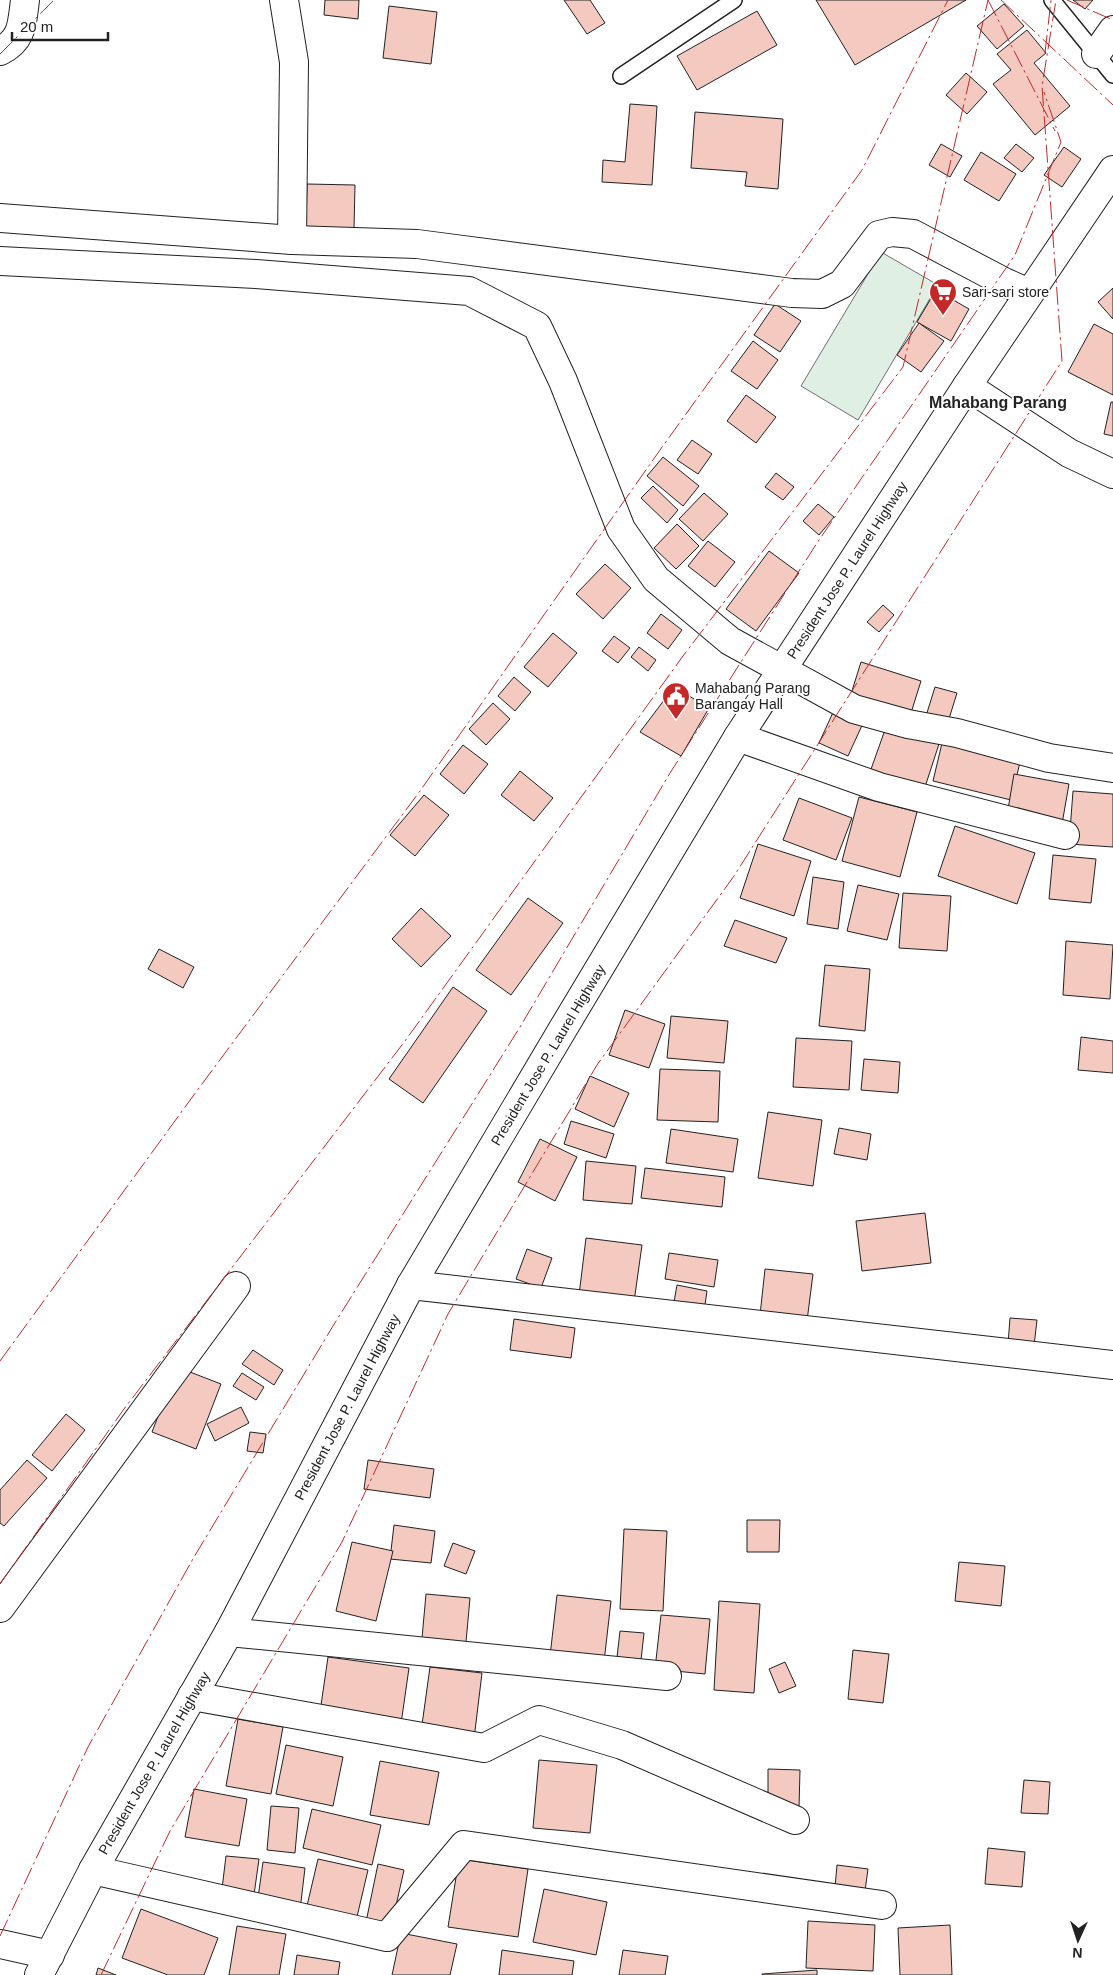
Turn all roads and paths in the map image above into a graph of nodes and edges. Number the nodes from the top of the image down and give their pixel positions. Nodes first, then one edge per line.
1 (24, 0) edge
2 (284, 0) edge
3 (734, 0) edge
4 (1052, 0) edge
5 (1113, 30) edge
6 (0, 51) edge
7 (1096, 54) junction
8 (1113, 75) edge
9 (621, 76) dead end
10 (1113, 170) edge
11 (0, 218) edge
12 (292, 240) junction
13 (0, 261) edge
14 (1029, 293) junction
15 (967, 386) junction
16 (1113, 474) edge
17 (782, 669) junction
18 (738, 737) junction
19 (1113, 768) edge
20 (1065, 835) dead end
21 (410, 1285) junction
22 (236, 1286) dead end
23 (1113, 1365) edge
24 (0, 1608) edge
25 (229, 1632) junction
26 (667, 1676) dead end
27 (192, 1696) junction
28 (795, 1820) dead end
29 (93, 1870) junction
30 (882, 1905) dead end
31 (0, 1944) edge
32 (45, 1965) edge

1 - 6 main road
2 - 12 main road
3 - 9 lane
4 - 7 lane
5 - 7 main road
7 - 8 lane
10 - 14 main road, President Jose P. Laurel Highway
11 - 12 main road
12 - 14 main road
13 - 17 main road
14 - 15 main road, President Jose P. Laurel Highway
15 - 16 main road
15 - 17 main road, President Jose P. Laurel Highway
17 - 18 main road, President Jose P. Laurel Highway
17 - 19 main road
18 - 20 main road
18 - 21 main road, President Jose P. Laurel Highway
21 - 23 main road
21 - 25 main road, President Jose P. Laurel Highway
22 - 24 main road
25 - 26 main road
25 - 27 main road, President Jose P. Laurel Highway
27 - 28 main road
27 - 29 main road, President Jose P. Laurel Highway
29 - 30 main road
29 - 32 main road, President Jose P. Laurel Highway
31 - 32 main road

